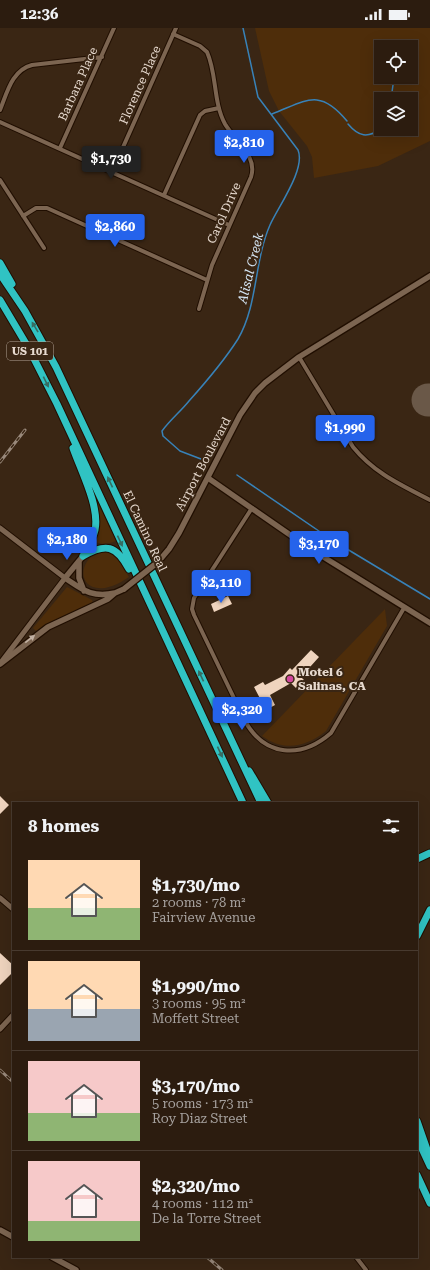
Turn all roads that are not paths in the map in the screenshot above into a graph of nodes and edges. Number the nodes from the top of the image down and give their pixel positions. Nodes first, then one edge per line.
1 (114, 28) edge
2 (176, 28) edge
3 (173, 34) junction
4 (102, 57) junction
5 (219, 108) junction
6 (0, 110) edge
7 (0, 122) edge
8 (60, 148) junction
9 (112, 172) junction
10 (0, 180) edge
11 (164, 196) junction
12 (23, 216) junction
13 (229, 224) junction
14 (44, 248) dead end
15 (0, 263) edge
16 (0, 274) edge
17 (430, 276) edge
18 (207, 280) junction
19 (0, 300) edge
20 (199, 309) dead end
21 (25, 311) junction
22 (299, 357) junction
23 (57, 404) junction
24 (208, 478) junction
25 (430, 500) edge
26 (252, 508) junction
27 (0, 528) edge
28 (81, 558) junction
29 (65, 578) junction
30 (84, 591) junction
31 (115, 593) junction
32 (404, 608) junction
33 (155, 616) junction
34 (430, 623) edge
35 (0, 664) edge
36 (242, 761) junction
37 (243, 802) edge
38 (261, 802) edge
39 (267, 802) edge
40 (430, 853) edge
41 (418, 859) edge
42 (0, 898) edge
43 (12, 908) edge
44 (430, 910) edge
45 (418, 934) edge
46 (12, 1016) edge
47 (0, 1029) edge
48 (418, 1124) edge
49 (418, 1140) edge
50 (430, 1158) edge
51 (430, 1166) edge
52 (418, 1177) edge
53 (430, 1203) edge
54 (0, 1230) edge
55 (12, 1236) edge
56 (54, 1258) edge
57 (357, 1258) edge
58 (76, 1270) edge
59 (366, 1270) edge

1 - 4 street, Barbara Place
2 - 3 street, Florence Place
3 - 5 street, Carol Drive
3 - 9 street, Florence Place
4 - 6 street
4 - 8 street, Barbara Place
5 - 11 street
5 - 13 street, Carol Drive
7 - 8 street
8 - 9 street
9 - 11 street
10 - 12 street
11 - 13 street
12 - 14 street
12 - 18 street
13 - 18 street, Carol Drive
15 - 21 highway
16 - 21 highway, El Camino Real / US 101
17 - 22 main road, Airport Boulevard
18 - 20 street, Carol Drive
19 -> 23 highway, US 101
36 -> 21 highway, El Camino Real / US 101
22 - 24 main road, Airport Boulevard
22 - 25 street
23 - 28 highway
23 -> 33 highway, US 101
24 - 26 main road
24 - 31 main road, Airport Boulevard, bridge
26 - 32 main road
26 - 32 street
27 - 29 street
28 - 29 main road
28 - 30 main road
28 - 33 highway
29 - 30 main road
29 - 35 street, Airport Boulevard
30 - 31 main road
35 -> 31 main road, Airport Boulevard
32 - 34 main road
33 -> 37 highway, US 101
36 - 38 highway, El Camino Real / US 101
36 - 39 highway
40 - 41 highway
42 - 43 street
44 - 45 highway
46 - 47 street
48 - 50 highway
49 - 51 highway
52 - 53 highway
54 - 55 main road
56 - 58 main road
57 - 59 street

